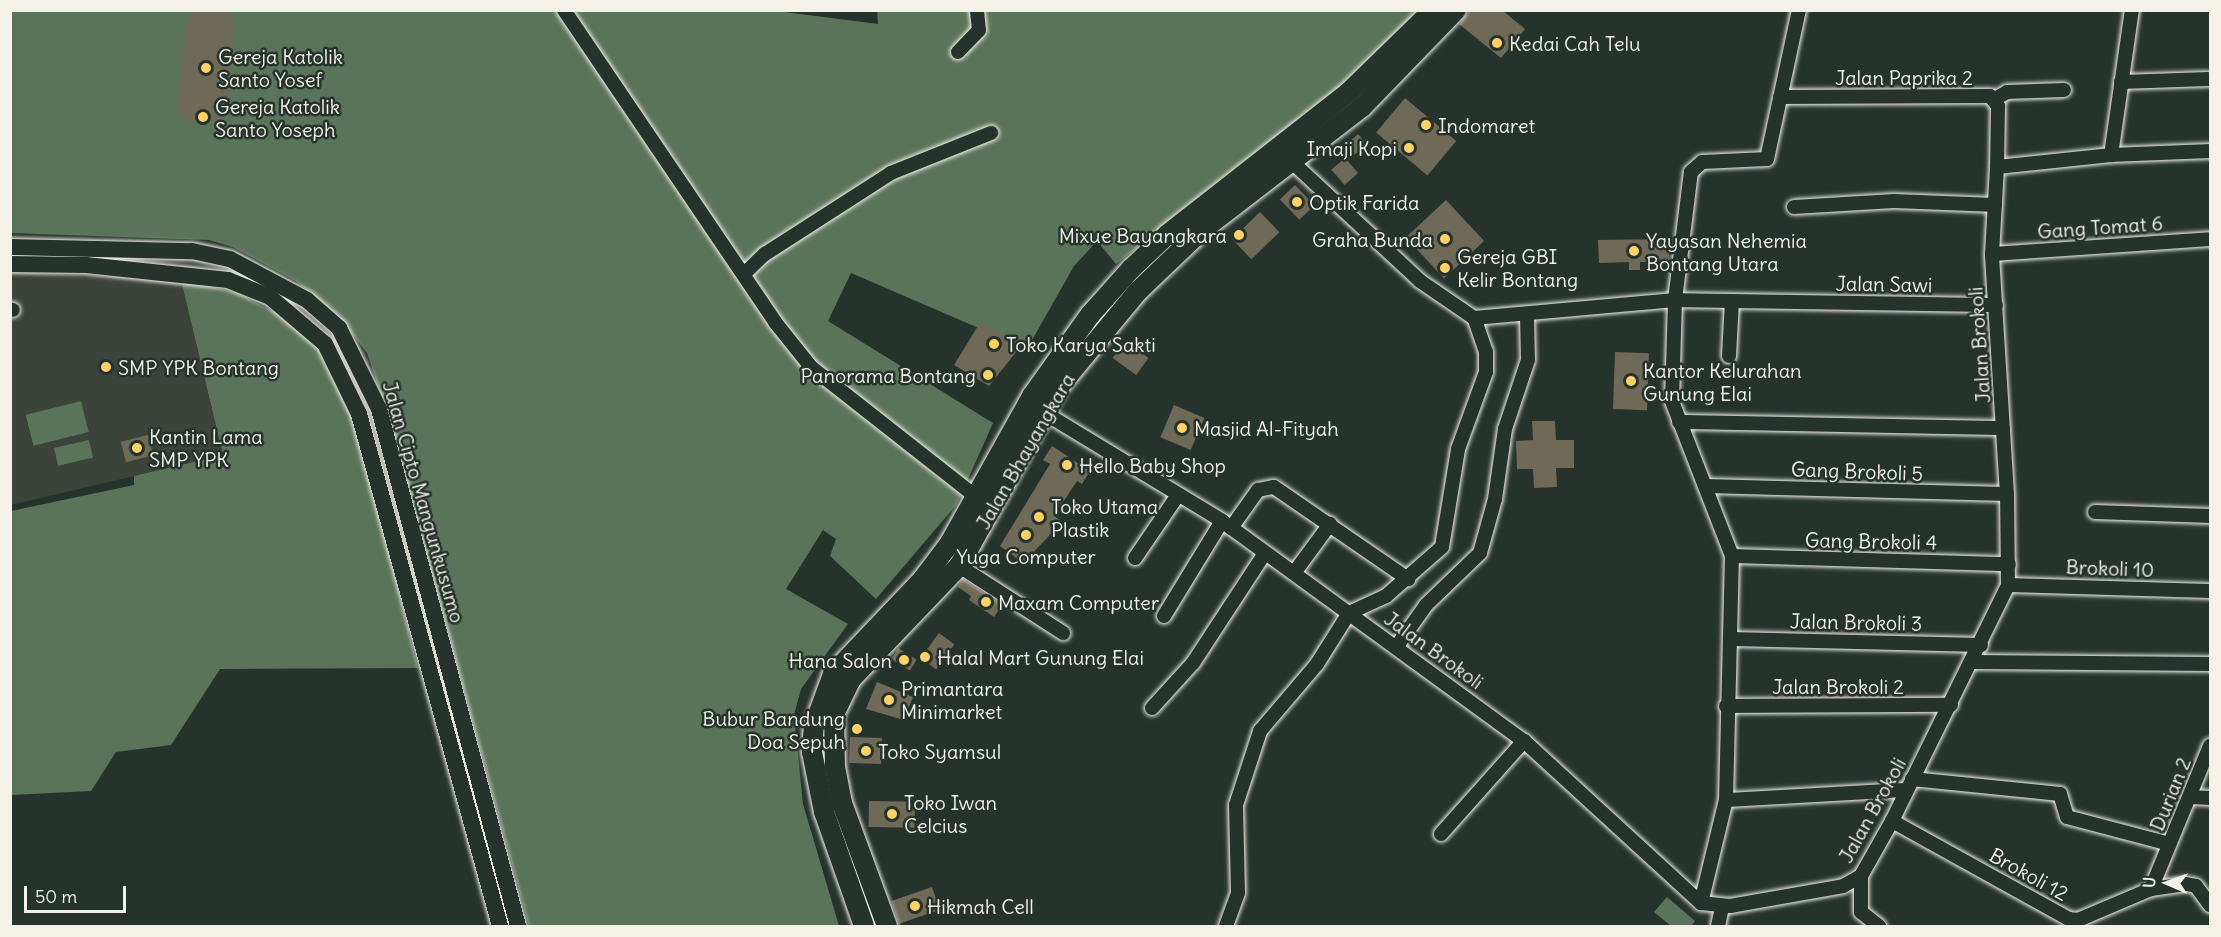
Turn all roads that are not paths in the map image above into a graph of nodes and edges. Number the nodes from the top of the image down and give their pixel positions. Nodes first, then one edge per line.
1 (564, 10) edge
2 (976, 10) edge
3 (1433, 10) edge
4 (1456, 10) edge
5 (1799, 10) edge
6 (2132, 10) edge
7 (958, 52) dead end
8 (2208, 79) dead end
9 (2121, 82) junction
10 (2064, 90) dead end
11 (1780, 97) junction
12 (1995, 99) junction
13 (1356, 100) junction
14 (1312, 122) junction
15 (992, 133) dead end
16 (1324, 139) junction
17 (2211, 151) edge
18 (2111, 155) junction
19 (1292, 162) junction
20 (1997, 167) junction
21 (1995, 205) junction
22 (1794, 207) dead end
23 (2211, 238) edge
24 (10, 247) edge
25 (1992, 254) junction
26 (10, 264) edge
27 (745, 273) junction
28 (1674, 300) junction
29 (1732, 301) junction
30 (1996, 305) junction
31 (1527, 315) junction
32 (1478, 319) junction
33 (1729, 356) dead end
34 (1043, 412) junction
35 (1679, 422) junction
36 (2004, 428) junction
37 (1706, 486) junction
38 (2007, 494) junction
39 (1178, 495) junction
40 (975, 496) junction
41 (2095, 512) dead end
42 (2211, 516) edge
43 (1330, 524) junction
44 (1226, 525) junction
45 (1265, 553) junction
46 (1732, 556) junction
47 (1135, 558) dead end
48 (2009, 564) junction
49 (959, 566) junction
50 (1294, 573) junction
51 (1408, 579) junction
52 (2008, 585) junction
53 (2211, 591) edge
54 (431, 598) junction
55 (410, 604) junction
56 (1349, 613) junction
57 (1164, 616) dead end
58 (1063, 633) dead end
59 (1731, 639) junction
60 (1392, 643) junction
61 (1981, 645) junction
62 (1972, 662) junction
63 (2211, 664) edge
64 (1951, 705) junction
65 (1726, 706) junction
66 (1152, 708) dead end
67 (1524, 741) junction
68 (2211, 746) edge
69 (1909, 784) junction
70 (2191, 797) junction
71 (2211, 798) edge
72 (1726, 800) junction
73 (1892, 821) junction
74 (1441, 834) dead end
75 (2170, 844) junction
76 (1861, 876) junction
77 (2151, 889) junction
78 (1701, 903) junction
79 (2211, 904) edge
80 (1722, 907) junction
81 (500, 927) edge
82 (518, 927) edge
83 (864, 927) edge
84 (887, 927) edge
85 (1226, 927) edge
86 (1718, 927) edge
87 (1879, 927) edge

1 - 27 street
2 - 7 street
3 - 13 main road, Jalan Bhayangkara
4 - 13 main road, Jalan Bhayangkara
5 - 11 street
6 - 9 street
8 - 9 street
9 - 18 street
10 - 12 street
11 - 12 street, Jalan Paprika 2
11 - 28 street
12 - 20 street, Jalan Paprika 2
13 - 14 main road, Jalan Bhayangkara
13 - 16 main road, Jalan Bhayangkara
14 - 16 main road
14 - 40 main road, Jalan Bhayangkara
15 - 27 street
16 - 19 main road, Jalan Bhayangkara
17 - 18 street
18 - 20 street
19 - 32 street
19 - 34 main road, Jalan Bhayangkara
20 - 21 street, Jalan Brokoli
21 - 22 street
21 - 25 street, Jalan Brokoli
23 - 25 street, Gang Tomat 6
24 - 54 street, Jalan Cipto Mangunkusumo
25 - 30 street, Jalan Brokoli
26 - 55 street, Jalan Cipto Mangunkusumo
27 - 40 street
28 - 29 street, Jalan Sawi
28 - 31 street, Jalan Sawi
28 - 35 street
29 - 30 street, Jalan Sawi
29 - 33 street
30 - 36 street, Jalan Brokoli
31 - 32 street, Jalan Sawi
31 - 60 street
32 - 51 street
34 - 39 street, Jalan Brokoli
34 - 49 main road, Jalan Bhayangkara
35 - 36 street
35 - 37 street
36 - 38 street, Jalan Brokoli
37 - 38 street, Gang Brokoli 5
37 - 46 street
38 - 48 street, Jalan Brokoli
39 - 44 street, Jalan Brokoli
39 - 47 street
40 - 83 main road, Jalan Bhayangkara
41 - 42 street
43 - 44 street
43 - 50 street
43 - 51 street
44 - 45 street, Jalan Brokoli
44 - 57 street
45 - 50 street, Jalan Brokoli
45 - 66 street
46 - 48 street, Gang Brokoli 4
46 - 59 street
48 - 52 street, Jalan Brokoli
49 - 58 street
49 - 84 main road, Jalan Bhayangkara
50 - 56 street, Jalan Brokoli
51 - 56 street
52 - 53 street, Brokoli 10
52 - 61 street, Jalan Brokoli
54 - 55 street
54 - 82 street, Jalan Cipto Mangunkusumo
55 - 81 street, Jalan Cipto Mangunkusumo
56 - 60 street, Jalan Brokoli
56 - 85 street
59 - 61 street, Jalan Brokoli 3
59 - 65 street
60 - 67 street, Jalan Brokoli
61 - 62 street, Jalan Brokoli
62 - 63 street
62 - 64 street, Jalan Brokoli
64 - 65 street, Jalan Brokoli 2
64 - 69 street, Jalan Brokoli
65 - 72 street
67 - 74 street
67 - 78 street, Jalan Brokoli
68 - 70 street, Durian 2
69 - 72 street
69 - 73 street, Jalan Brokoli
69 - 75 street
70 - 71 street
70 - 75 street, Durian 2
72 - 78 street
73 - 76 street, Jalan Brokoli
73 - 77 street, Brokoli 12
75 - 77 street, Durian 2
76 - 80 street, Jalan Brokoli
76 - 87 street
77 - 79 street, Brokoli 12
78 - 80 street, Jalan Brokoli
80 - 86 street

